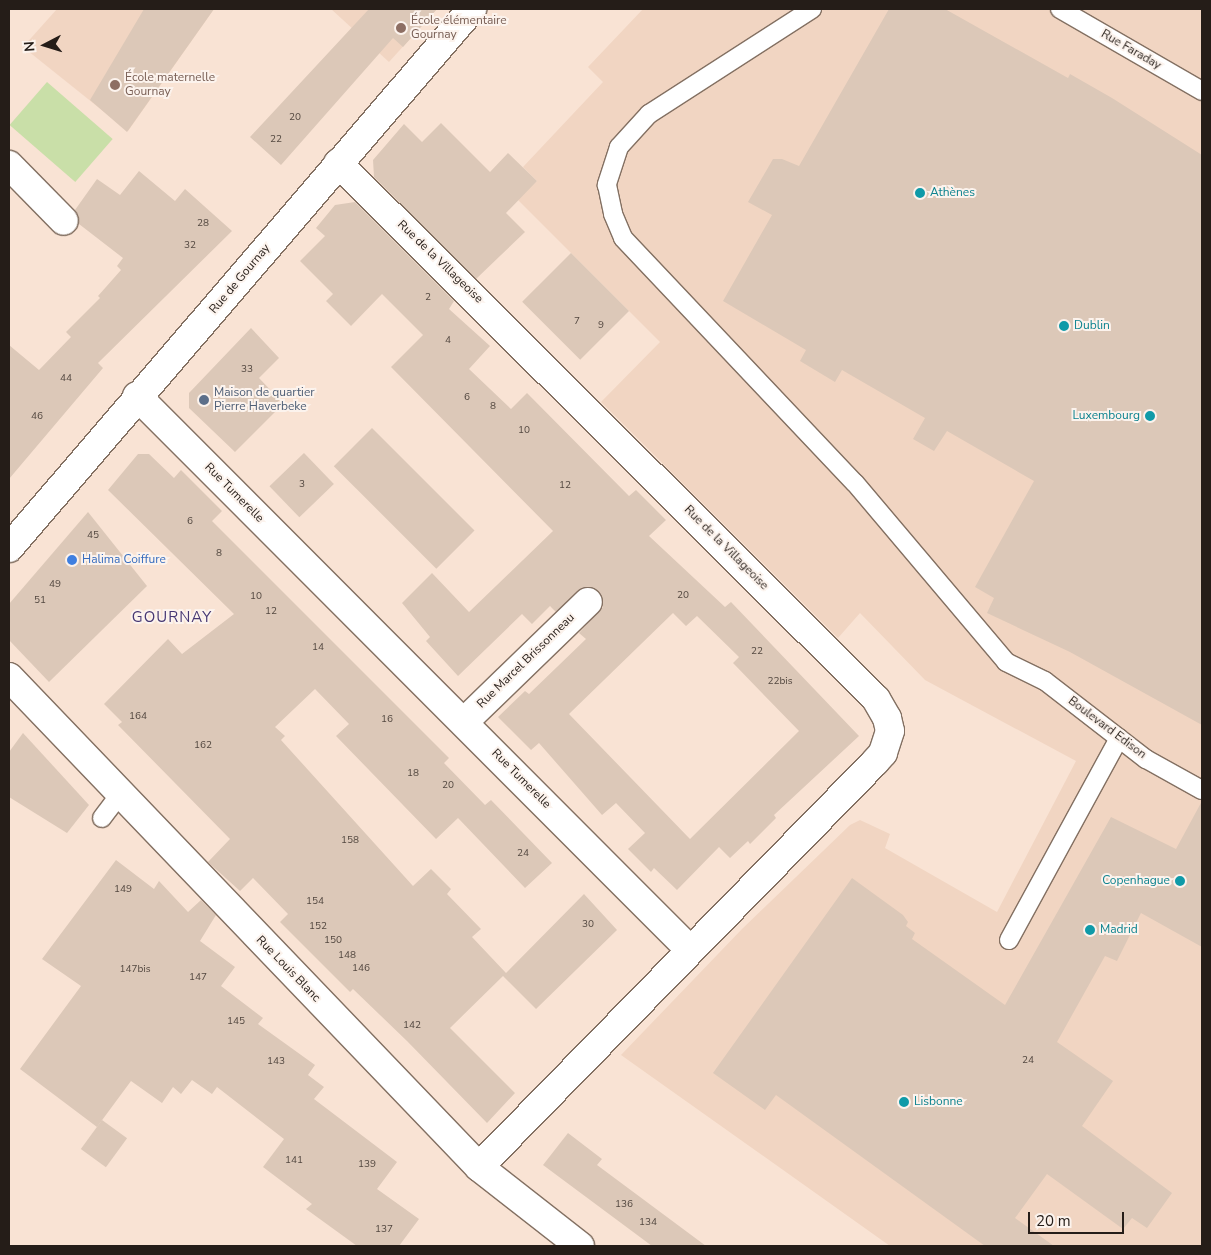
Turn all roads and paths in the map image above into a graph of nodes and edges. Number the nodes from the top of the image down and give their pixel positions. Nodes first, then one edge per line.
1 (472, 9) edge
2 (812, 9) edge
3 (1060, 9) edge
4 (1202, 90) edge
5 (338, 163) junction
6 (9, 166) edge
7 (64, 221) dead end
8 (137, 396) junction
9 (9, 548) edge
10 (588, 602) dead end
11 (9, 677) edge
12 (465, 721) junction
13 (1119, 738) junction
14 (1202, 790) edge
15 (120, 794) junction
16 (102, 818) dead end
17 (1009, 940) dead end
18 (689, 949) junction
19 (479, 1167) junction
20 (580, 1246) edge

1 - 5 street, Rue de Gournay
2 - 13 lane, Boulevard Edison
3 - 4 lane, Rue Faraday
5 - 8 street, Rue de Gournay
5 - 18 street, Rue de la Villageoise
6 - 7 street
8 - 9 street, Rue de Gournay
8 - 12 street, Rue Tumerelle
10 - 12 street, Rue Marcel Brissonneau
11 - 15 street, Rue Louis Blanc
12 - 18 street, Rue Tumerelle
13 - 14 lane, Boulevard Edison
13 - 17 lane
15 - 16 lane
15 - 19 street, Rue Louis Blanc
18 - 19 street
19 - 20 street, Rue Louis Blanc

